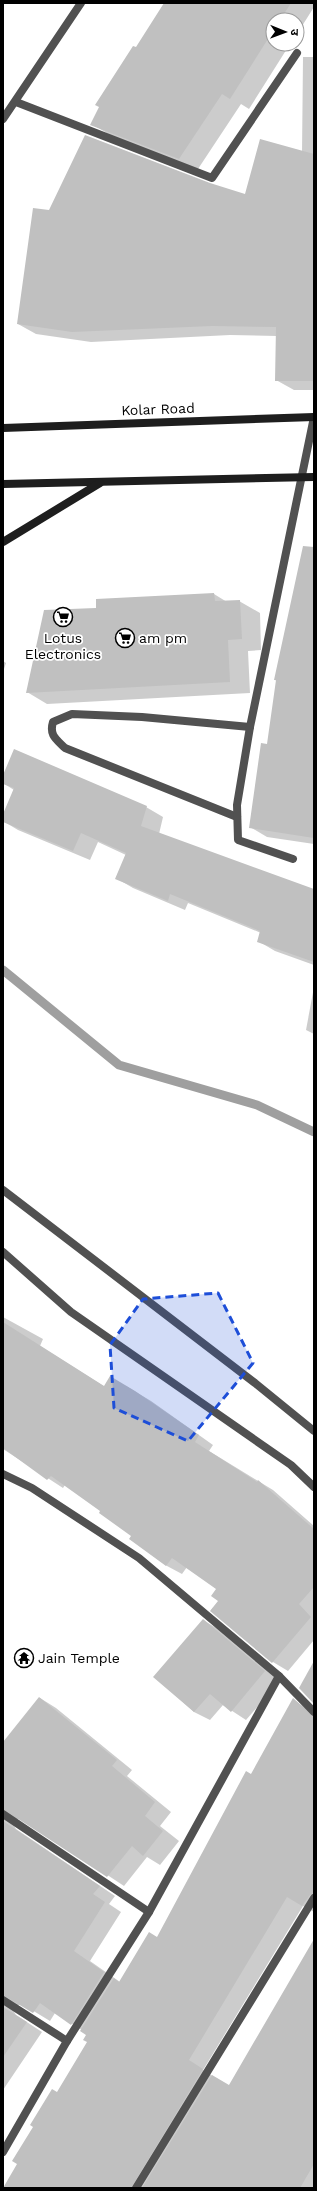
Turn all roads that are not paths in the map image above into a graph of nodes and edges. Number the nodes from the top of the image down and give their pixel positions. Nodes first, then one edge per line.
1 (82, 3) edge
2 (297, 53) dead end
3 (16, 102) junction
4 (3, 119) edge
5 (314, 417) edge
6 (3, 428) edge
7 (314, 477) edge
8 (301, 478) junction
9 (100, 483) junction
10 (3, 484) edge
11 (3, 542) edge
12 (250, 727) junction
13 (237, 817) junction
14 (294, 859) dead end
15 (3, 1190) edge
16 (3, 1252) edge
17 (314, 1431) edge
18 (3, 1474) edge
19 (314, 1487) edge
20 (279, 1676) junction
21 (314, 1712) edge
22 (3, 1814) edge
23 (314, 1898) edge
24 (149, 1912) junction
25 (3, 2000) edge
26 (67, 2041) junction
27 (3, 2152) edge
28 (136, 2188) edge

1 - 3 street
2 - 3 street
3 - 4 street
5 - 6 main road, Kolar Road
5 - 8 street
7 - 8 main road
8 - 9 main road
8 - 12 street
9 - 10 main road
9 - 11 main road
12 - 13 street
12 - 13 street
13 - 14 street
15 - 17 street
16 - 19 street
18 - 20 street
20 - 21 street
20 - 24 street
22 - 24 street
23 - 28 street
24 - 26 street
25 - 26 street
26 - 27 street

